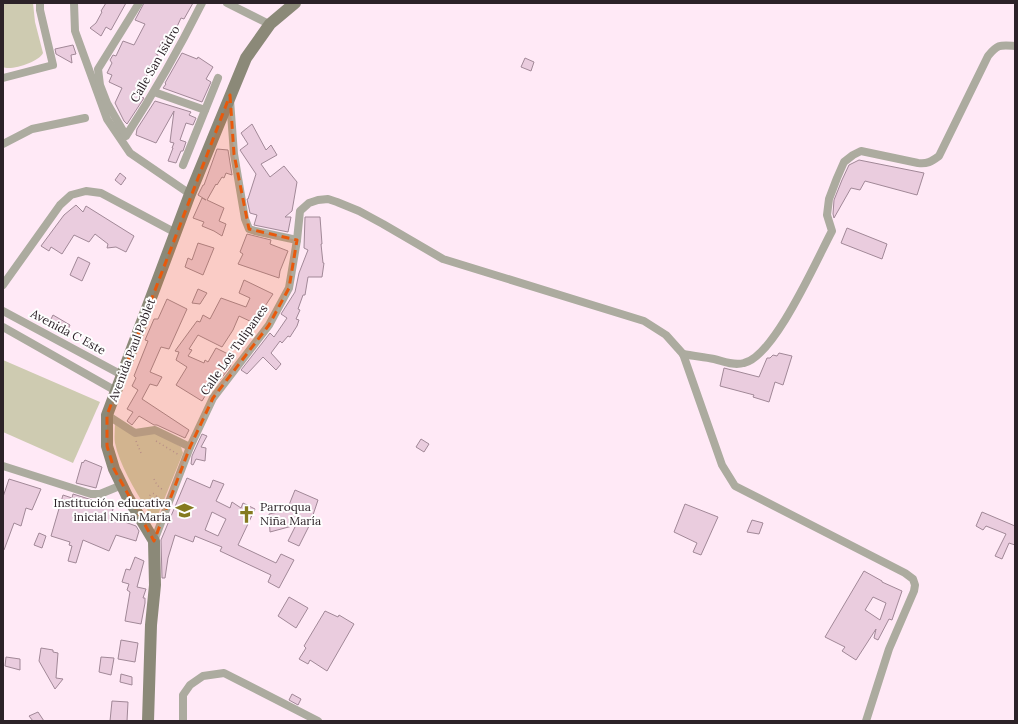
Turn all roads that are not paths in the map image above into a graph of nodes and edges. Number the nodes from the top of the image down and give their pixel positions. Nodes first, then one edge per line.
1 (40, 3) edge
2 (74, 3) edge
3 (139, 3) edge
4 (202, 3) edge
5 (227, 3) edge
6 (295, 3) edge
7 (270, 24) junction
8 (1015, 46) edge
9 (3, 78) edge
10 (218, 78) dead end
11 (154, 92) junction
12 (230, 96) junction
13 (205, 110) junction
14 (85, 118) dead end
15 (3, 144) edge
16 (183, 166) dead end
17 (190, 194) junction
18 (176, 233) junction
19 (298, 240) junction
20 (3, 285) edge
21 (3, 310) edge
22 (3, 326) edge
23 (683, 354) junction
24 (122, 375) junction
25 (116, 391) junction
26 (107, 415) junction
27 (190, 447) junction
28 (3, 466) edge
29 (122, 485) junction
30 (154, 541) junction
31 (148, 721) edge
32 (184, 721) edge
33 (318, 721) edge
34 (866, 721) edge

1 - 9 street
2 - 17 street
3 - 11 street, Calle San Isidro
4 - 11 street, Calle San Isidro
5 - 7 street
6 - 7 main road, Avenida Paul Poblet
7 - 12 main road, Avenida Paul Poblet
8 - 23 street
10 - 13 street
11 - 13 street
12 - 17 main road, Avenida Paul Poblet
12 - 19 street
13 - 16 street
14 - 15 street
17 - 18 main road, Avenida Paul Poblet
18 - 20 street
18 - 24 main road, Avenida Paul Poblet
19 - 23 street, Calle Los Tulipanes
19 - 27 street, Calle Los Tulipanes
21 - 24 street, Avenida C Este
22 - 25 street
23 - 34 street
24 - 25 main road, Avenida Paul Poblet
25 - 26 main road, Avenida Paul Poblet
26 - 27 street
26 - 29 main road, Avenida Paul Poblet
27 - 30 street, Calle Los Tulipanes
28 - 29 street
29 - 30 main road, Avenida Paul Poblet
30 - 31 main road, Avenida Paul Poblet
32 - 33 street

